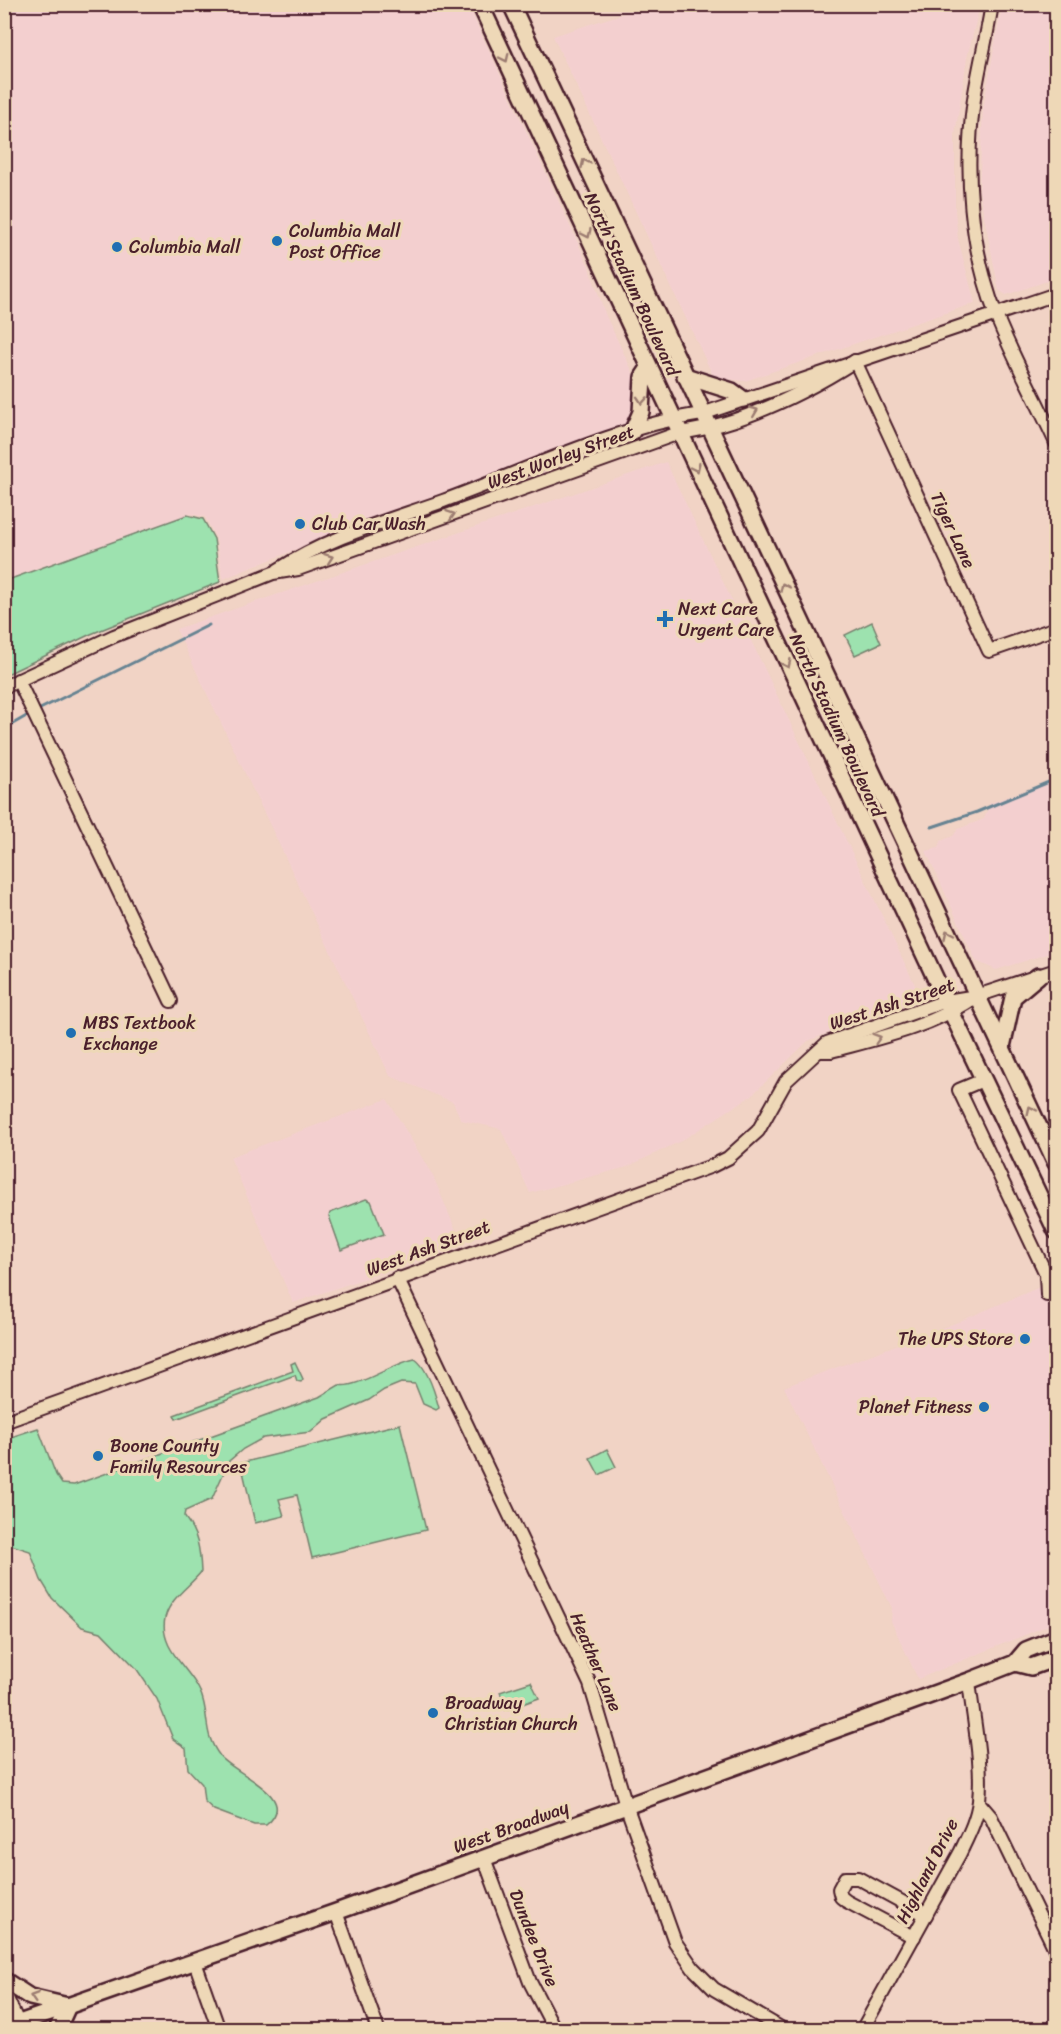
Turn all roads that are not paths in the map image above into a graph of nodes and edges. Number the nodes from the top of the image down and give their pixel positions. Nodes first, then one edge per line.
1 (480, 4) edge
2 (511, 4) edge
3 (992, 4) edge
4 (1056, 294) edge
5 (996, 315) junction
6 (855, 361) junction
7 (649, 368) junction
8 (685, 376) junction
9 (744, 399) junction
10 (702, 414) junction
11 (672, 418) junction
12 (710, 429) junction
13 (633, 432) junction
14 (679, 434) junction
15 (1056, 443) edge
16 (273, 573) junction
17 (1056, 628) edge
18 (18, 680) junction
19 (4, 687) edge
20 (1056, 970) edge
21 (1038, 976) junction
22 (977, 996) junction
23 (171, 1001) dead end
24 (949, 1007) junction
25 (1002, 1047) junction
26 (983, 1080) junction
27 (1056, 1163) edge
28 (1056, 1231) edge
29 (397, 1278) junction
30 (1047, 1295) dead end
31 (4, 1422) edge
32 (1056, 1638) edge
33 (1056, 1658) edge
34 (1016, 1663) junction
35 (969, 1681) junction
36 (979, 1803) junction
37 (626, 1805) junction
38 (484, 1858) junction
39 (336, 1912) junction
40 (926, 1915) junction
41 (914, 1937) junction
42 (1056, 1951) edge
43 (195, 1962) junction
44 (4, 1980) edge
45 (4, 1992) edge
46 (68, 2006) junction
47 (14, 2027) edge
48 (57, 2030) edge
49 (219, 2030) edge
50 (378, 2030) edge
51 (555, 2030) edge
52 (784, 2030) edge
53 (862, 2030) edge

1 -> 7 main road, North Stadium Boulevard
8 -> 2 main road, North Stadium Boulevard
3 - 5 street
4 - 5 street, West Worley Street
5 - 6 street, West Worley Street
5 - 15 street
6 - 9 street, West Worley Street
12 -> 6 street, West Worley Street
6 - 17 street, Tiger Lane
7 - 11 main road, North Stadium Boulevard
7 -> 13 main road
8 - 9 main road
8 - 10 main road, North Stadium Boulevard
9 - 10 street, West Worley Street
10 - 11 street, West Worley Street
10 - 12 main road, North Stadium Boulevard
11 - 13 street, West Worley Street
11 - 14 main road, North Stadium Boulevard
12 - 14 street, West Worley Street
22 -> 12 main road, North Stadium Boulevard
13 - 16 street, West Worley Street
16 -> 14 street, West Worley Street
14 -> 24 main road, North Stadium Boulevard
16 - 18 street, West Worley Street
18 - 19 street, West Worley Street
18 - 23 street
20 - 21 street, West Ash Street
21 - 22 street, West Ash Street
21 - 25 main road
22 - 24 street, West Ash Street
22 - 25 main road, North Stadium Boulevard
24 - 26 main road, North Stadium Boulevard
24 - 29 street, West Ash Street
27 -> 25 main road, North Stadium Boulevard
26 - 28 main road, North Stadium Boulevard
26 - 30 street
29 - 31 street, West Ash Street
29 - 37 street, Heather Lane
32 - 34 main road, West Broadway
33 - 34 main road, West Broadway
34 - 35 main road, West Broadway
35 - 36 street, Highland Drive
35 - 37 main road, West Broadway
36 - 40 street, Highland Drive
36 - 42 street
37 - 38 main road, West Broadway
37 - 52 street, Heather Lane
38 - 39 main road, West Broadway
38 - 51 street, Dundee Drive
39 - 43 main road, West Broadway
39 - 50 street
40 - 41 street, Highland Drive
40 - 41 street
41 - 53 street, Highland Drive
43 - 46 main road, West Broadway
43 - 49 street
46 -> 44 main road
45 - 47 street
46 - 47 main road, West Broadway
46 - 48 main road

